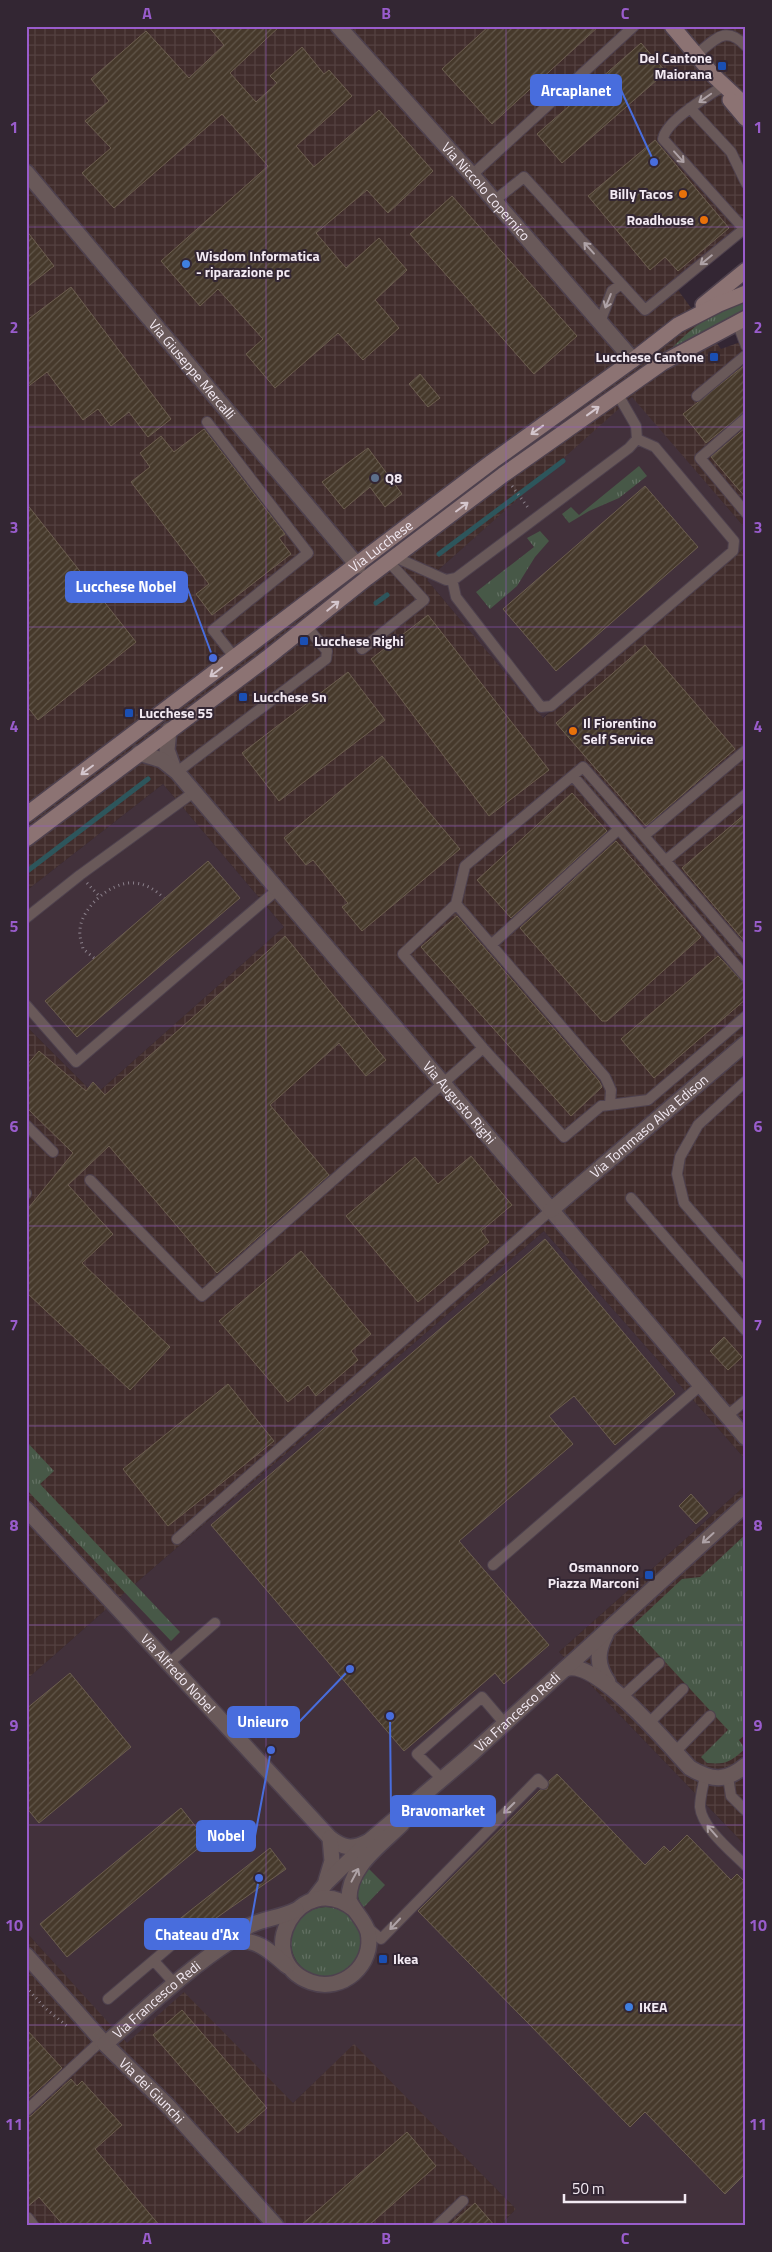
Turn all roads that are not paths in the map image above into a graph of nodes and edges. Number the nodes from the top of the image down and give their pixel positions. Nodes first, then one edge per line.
1 (338, 26) edge
2 (634, 26) edge
3 (674, 27) edge
4 (746, 46) edge
5 (696, 55) junction
6 (717, 82) junction
7 (746, 106) edge
8 (690, 108) junction
9 (746, 119) edge
10 (26, 172) edge
11 (472, 175) junction
12 (746, 183) edge
13 (494, 201) junction
14 (745, 228) edge
15 (746, 270) edge
16 (621, 284) junction
17 (746, 293) edge
18 (741, 320) edge
19 (600, 322) junction
20 (678, 325) junction
21 (746, 346) edge
22 (746, 356) edge
23 (633, 360) junction
24 (617, 393) junction
25 (697, 396) dead end
26 (746, 418) edge
27 (207, 422) dead end
28 (637, 439) junction
29 (746, 513) edge
30 (392, 560) junction
31 (358, 566) junction
32 (452, 579) junction
33 (307, 627) junction
34 (362, 649) dead end
35 (235, 658) junction
36 (169, 730) junction
37 (746, 750) edge
38 (139, 753) junction
39 (175, 770) junction
40 (573, 776) junction
41 (194, 792) junction
42 (746, 794) edge
43 (26, 816) edge
44 (619, 829) junction
45 (644, 836) junction
46 (26, 839) edge
47 (666, 861) junction
48 (278, 890) junction
49 (456, 904) junction
50 (26, 918) edge
51 (491, 944) junction
52 (746, 954) edge
53 (746, 977) edge
54 (26, 1005) edge
55 (746, 1016) edge
56 (746, 1043) edge
57 (483, 1048) junction
58 (746, 1081) edge
59 (443, 1084) junction
60 (610, 1104) junction
61 (26, 1125) edge
62 (53, 1152) dead end
63 (90, 1180) dead end
64 (631, 1198) dead end
65 (551, 1210) junction
66 (746, 1274) edge
67 (746, 1331) edge
68 (701, 1386) junction
69 (746, 1400) edge
70 (727, 1416) junction
71 (746, 1438) edge
72 (745, 1504) edge
73 (26, 1509) edge
74 (177, 1539) dead end
75 (493, 1565) dead end
76 (215, 1623) dead end
77 (610, 1628) junction
78 (168, 1663) junction
79 (658, 1663) dead end
80 (565, 1669) junction
81 (610, 1685) junction
82 (683, 1689) dead end
83 (622, 1697) junction
84 (710, 1716) dead end
85 (505, 1724) junction
86 (648, 1724) junction
87 (675, 1752) junction
88 (468, 1757) junction
89 (746, 1765) edge
90 (705, 1776) junction
91 (728, 1777) junction
92 (442, 1779) junction
93 (544, 1784) dead end
94 (746, 1811) edge
95 (330, 1838) junction
96 (368, 1842) junction
97 (746, 1866) edge
98 (326, 1883) junction
99 (313, 1900) junction
100 (298, 1909) junction
101 (355, 1910) junction
102 (366, 1926) junction
103 (180, 1938) dead end
104 (232, 1941) junction
105 (26, 1955) edge
106 (154, 1961) junction
107 (297, 1974) junction
108 (175, 1984) junction
109 (108, 1999) dead end
110 (104, 2042) junction
111 (26, 2112) edge
112 (463, 2202) dead end
113 (26, 2219) edge
114 (274, 2225) edge
115 (34, 2226) edge
116 (437, 2226) edge

1 - 11 street, Via Niccolo Copernico
2 - 11 lane
3 - 5 main road
4 - 5 lane
5 - 6 main road
6 - 7 main road
6 -> 8 lane
6 - 9 main road
8 - 12 lane
8 -> 14 lane
10 - 31 street, Via Giuseppe Mercalli
11 - 13 street, Via Niccolo Copernico
16 -> 13 lane
13 - 19 street, Via Niccolo Copernico
14 -> 16 lane
15 - 20 main road
16 -> 19 lane
17 - 20 main road, Via Lucchese
18 - 21 lane
18 - 24 main road, Via Lucchese
19 - 23 street, Via Niccolo Copernico
20 - 23 main road, Via Lucchese
22 - 25 lane
23 -> 31 main road, Via Lucchese
24 - 28 lane
30 -> 24 main road, Via Lucchese
26 - 29 lane
27 - 35 lane
28 - 32 lane
28 - 32 lane
30 - 32 lane
33 -> 30 main road, Via Lucchese
30 - 34 lane
31 - 35 main road, Via Lucchese
33 - 36 main road, Via Lucchese
33 - 39 lane
35 -> 43 main road, Via Lucchese
36 - 38 main road, Via Lucchese
36 - 39 street, Via Augusto Righi
37 - 45 lane
38 - 39 street, Via Augusto Righi
38 - 46 main road, Via Lucchese
39 - 41 street, Via Augusto Righi
40 - 44 lane
40 - 45 lane
40 - 49 lane
41 - 48 street, Via Augusto Righi
41 - 50 lane
42 - 47 lane
44 - 51 lane
44 - 53 lane
45 - 47 lane
47 - 52 lane
48 - 54 lane
48 - 59 street, Via Augusto Righi
49 - 51 lane
49 - 57 lane
51 - 60 lane
55 - 60 lane
56 - 65 street, Via Tommaso Alva Edison
57 - 59 lane
57 - 60 lane
58 - 66 lane
59 - 63 lane
59 - 65 street, Via Augusto Righi
61 - 62 lane
64 - 67 lane
65 - 68 street, Via Augusto Righi
65 - 74 lane
68 - 70 street, Via Augusto Righi
68 - 75 lane
69 - 70 lane
70 - 71 street, Via Augusto Righi
72 -> 77 street, Via Francesco Redi
73 - 78 street, Via Alfredo Nobel
76 - 78 lane
77 - 80 street, Via Francesco Redi
77 - 81 street
78 - 95 street, Via Alfredo Nobel
79 - 83 lane
80 - 81 street
80 - 85 street, Via Francesco Redi
81 - 83 street
82 - 86 lane
83 - 86 street
84 - 87 lane
85 - 88 street, Via Francesco Redi
85 - 92 lane
86 - 87 street
87 - 90 street
88 - 92 street, Via Francesco Redi
101 -> 88 street, Via Francesco Redi
89 - 91 street
90 - 91 street
97 -> 90 lane
91 - 94 lane
92 - 96 street, Via Francesco Redi
93 -> 102 lane
95 - 96 street, Via Alfredo Nobel
95 - 98 street
96 - 98 street, Via Francesco Redi
98 - 99 street, Via Francesco Redi
99 - 100 street, Via Francesco Redi
99 - 101 street
100 - 104 street, Via Francesco Redi
100 - 107 street, Via Francesco Redi
101 - 102 street, Via Francesco Redi
102 - 107 street, Via Francesco Redi
103 - 106 lane
104 - 107 street, Via Francesco Redi
104 - 108 street, Via Francesco Redi
105 - 110 street, Via dei Giunchi
106 - 108 lane
106 - 109 lane
108 - 110 street, Via Francesco Redi
110 - 111 lane
110 - 114 street, Via dei Giunchi
112 - 116 lane
113 - 115 lane

